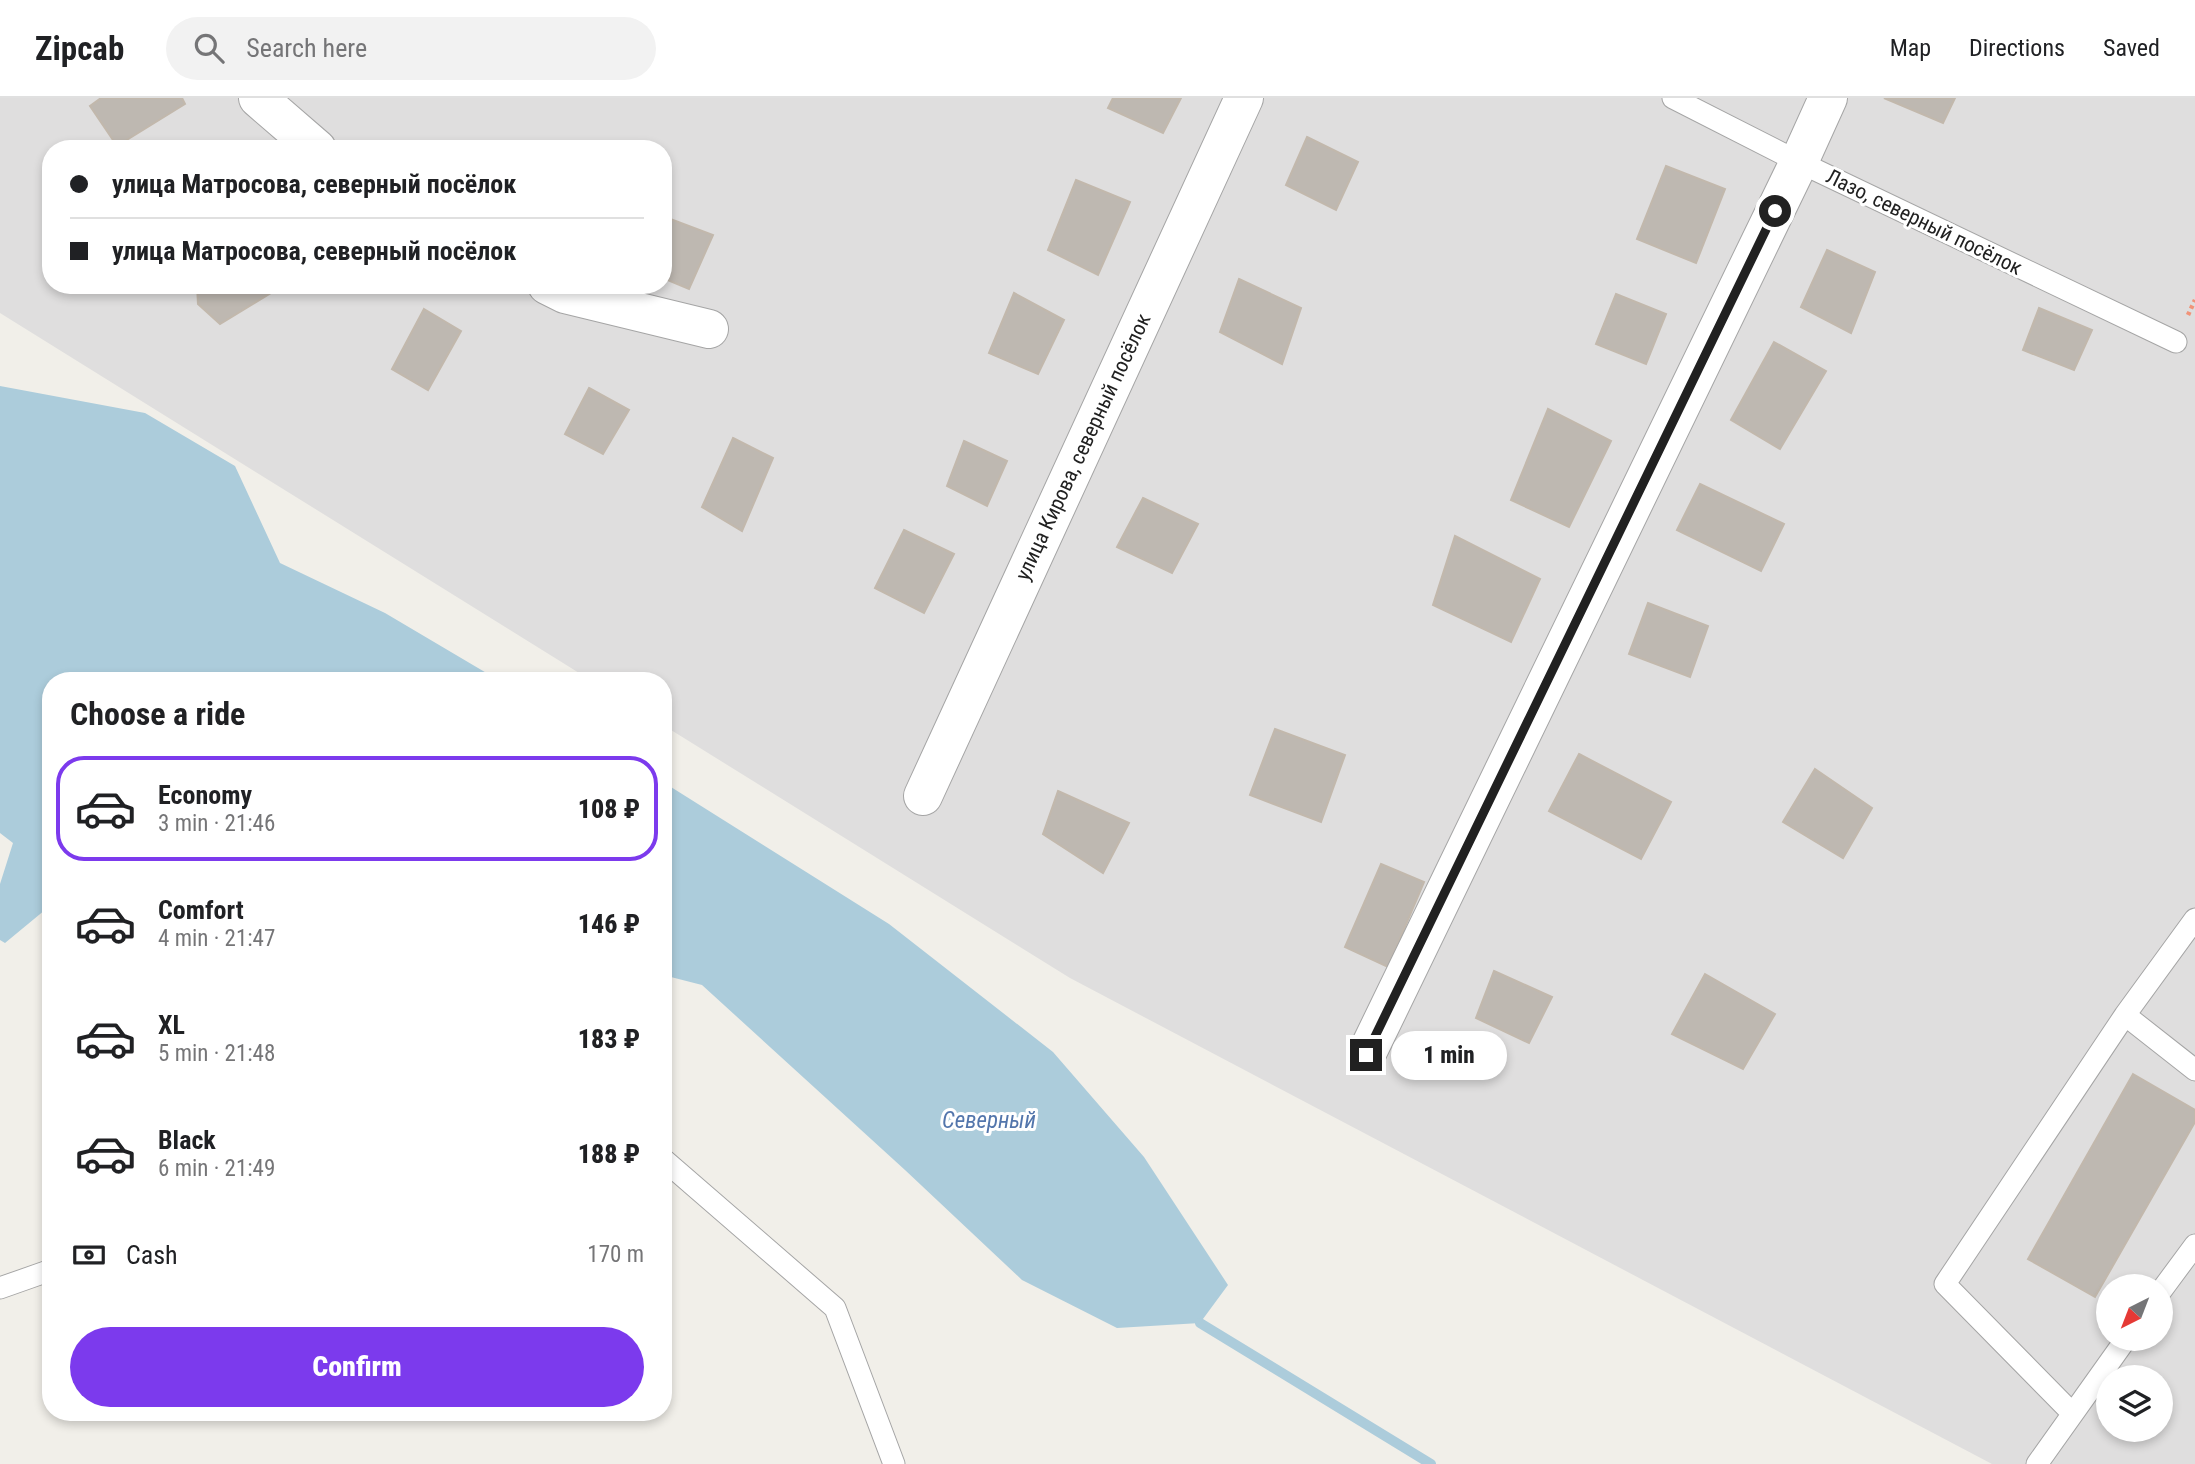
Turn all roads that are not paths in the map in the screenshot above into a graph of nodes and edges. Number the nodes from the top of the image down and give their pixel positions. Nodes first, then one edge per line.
1 (258, 98) edge
2 (1244, 98) edge
3 (1673, 98) edge
4 (1828, 98) edge
5 (307, 140) edge
6 (1799, 162) junction
7 (565, 294) edge
8 (709, 329) dead end
9 (2176, 342) dead end
10 (923, 796) dead end
11 (2195, 919) edge
12 (2125, 1015) junction
13 (1366, 1055) dead end
14 (2195, 1070) edge
15 (672, 1167) edge
16 (2195, 1245) edge
17 (42, 1273) edge
18 (2174, 1274) edge
19 (0, 1288) edge
20 (2117, 1351) edge
21 (2072, 1413) junction
22 (894, 1464) edge
23 (2036, 1464) edge

1 - 5 street
2 - 10 street, улица Кирова, северный посёлок
3 - 6 lane, Лазо, северный посёлок
4 - 6 street
6 - 9 lane, Лазо, северный посёлок
6 - 13 street
7 - 8 street
11 - 12 lane
12 - 14 lane
12 - 21 lane
15 - 22 lane
16 - 18 lane
17 - 19 lane
20 - 21 lane
21 - 23 lane

